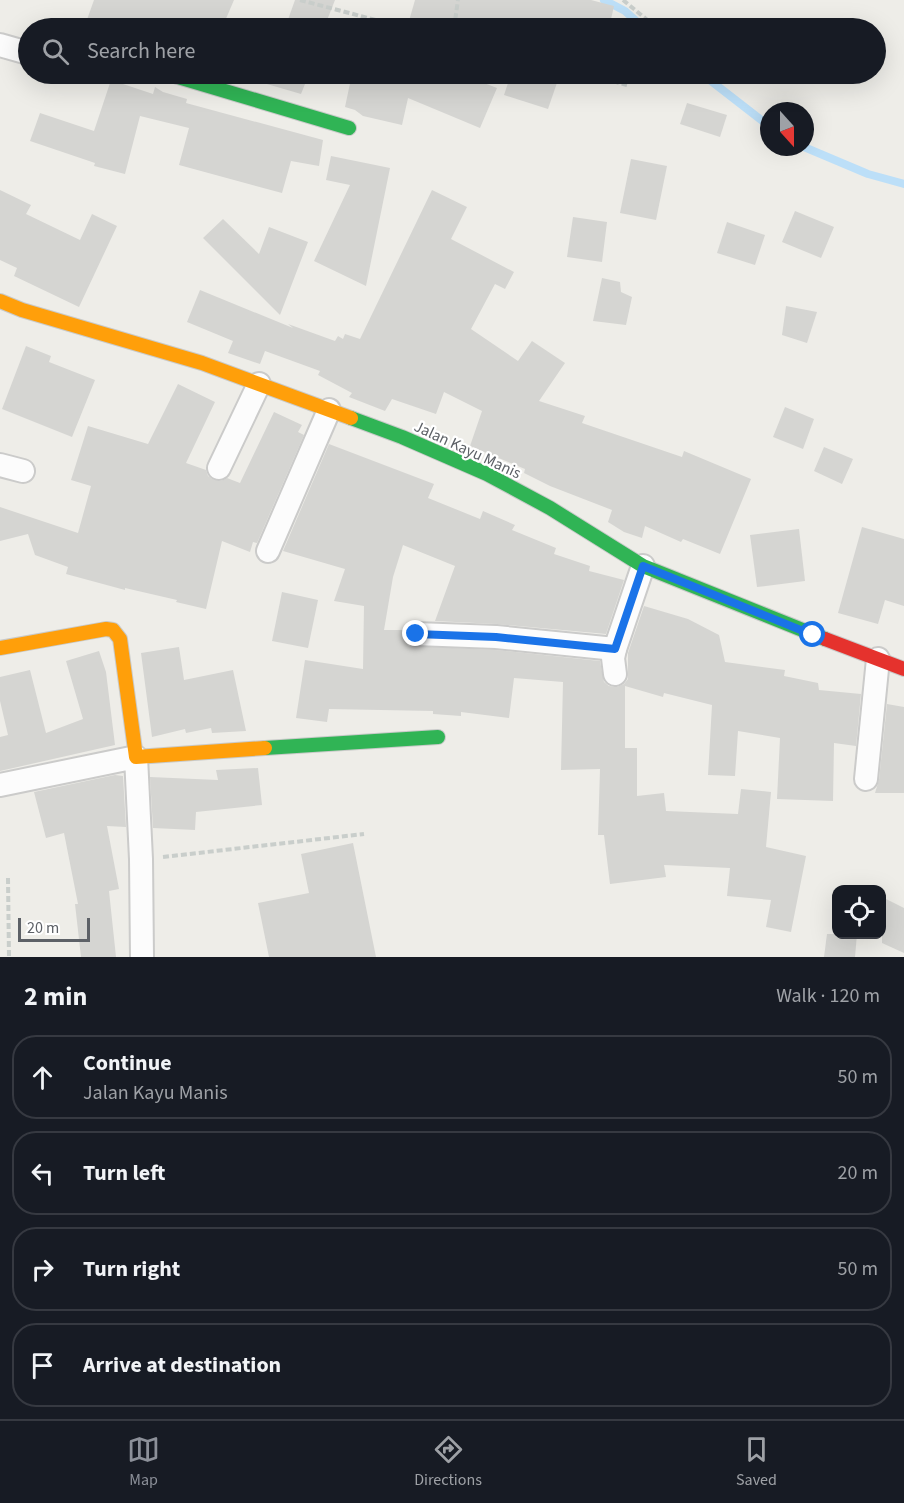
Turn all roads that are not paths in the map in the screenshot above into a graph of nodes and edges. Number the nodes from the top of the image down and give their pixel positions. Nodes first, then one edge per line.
1 (0, 45) edge
2 (18, 50) edge
3 (202, 84) edge
4 (349, 128) dead end
5 (0, 301) edge
6 (259, 384) junction
7 (329, 410) junction
8 (0, 465) edge
9 (219, 468) dead end
10 (23, 471) dead end
11 (268, 550) dead end
12 (643, 566) junction
13 (416, 634) dead end
14 (0, 648) edge
15 (615, 649) junction
16 (878, 659) junction
17 (904, 669) edge
18 (615, 674) dead end
19 (438, 737) dead end
20 (136, 757) junction
21 (866, 779) dead end
22 (0, 785) edge
23 (142, 957) edge

1 - 2 street
3 - 4 street
5 - 6 street, Jalan Kayu Manis
6 - 7 street, Jalan Kayu Manis
6 - 9 street
7 - 11 street
7 - 12 street, Jalan Kayu Manis
8 - 10 street
12 - 15 street
12 - 16 street, Jalan Kayu Manis
13 - 15 street
14 - 20 street
15 - 18 street
16 - 17 street, Jalan Kayu Manis
16 - 21 street
19 - 20 street
20 - 22 street
20 - 23 street

